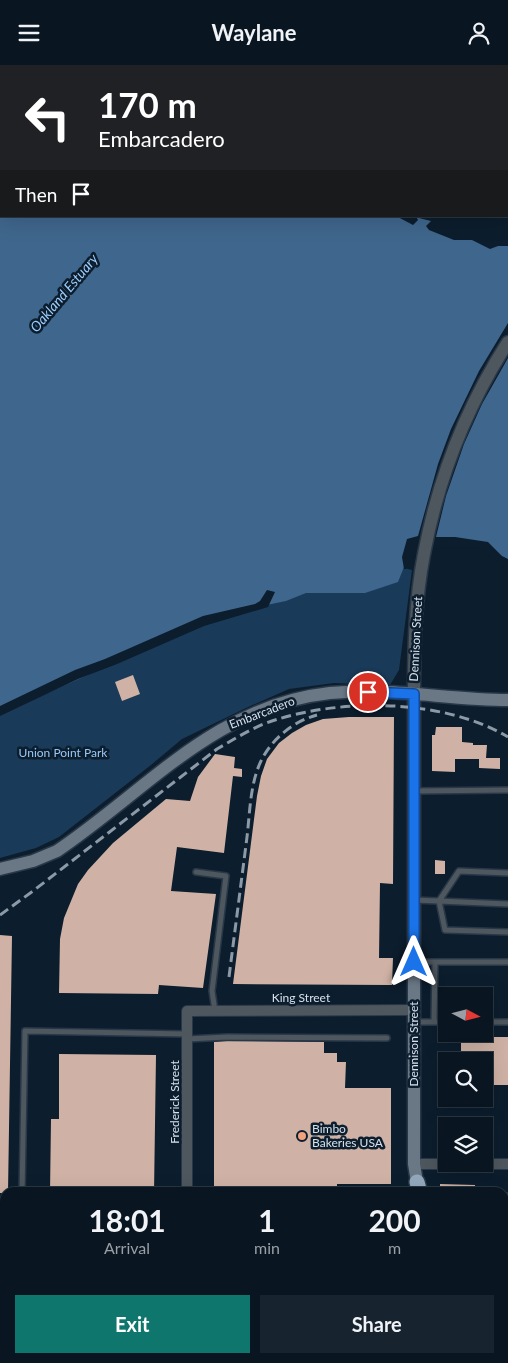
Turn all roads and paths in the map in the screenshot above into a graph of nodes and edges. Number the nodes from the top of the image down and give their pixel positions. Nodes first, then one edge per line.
1 (508, 342) edge
2 (414, 694) junction
3 (508, 701) edge
4 (508, 790) edge
5 (414, 791) junction
6 (0, 869) edge
7 (196, 872) dead end
8 (508, 873) edge
9 (414, 901) junction
10 (439, 901) junction
11 (508, 904) edge
12 (508, 933) edge
13 (414, 962) junction
14 (434, 962) junction
15 (508, 962) edge
16 (187, 1011) joint
17 (215, 1011) junction
18 (414, 1016) junction
19 (434, 1022) junction
20 (438, 1022) edge
21 (493, 1022) edge
22 (508, 1022) edge
23 (187, 1036) junction
24 (387, 1038) dead end
25 (414, 1163) junction
26 (508, 1165) edge
27 (22, 1187) edge
28 (187, 1187) edge
29 (416, 1187) edge

1 - 2 street, Dennison Street
2 - 3 main road, Embarcadero
2 - 5 main road, Dennison Street
2 - 6 main road, Embarcadero
4 - 5 lane
5 - 9 main road, Dennison Street
7 - 17 lane
8 - 10 lane
9 - 10 lane
9 - 13 main road, Dennison Street
10 - 11 lane
10 - 12 lane
13 - 14 lane
13 - 18 main road, Dennison Street
14 - 15 lane
14 - 19 lane
16 - 17 street, King Street
16 - 23 street, Frederick Street
17 - 18 street, King Street
18 - 19 lane
18 - 25 main road, Dennison Street
19 - 20 lane
21 - 22 lane
23 - 24 lane
23 - 27 lane
23 - 28 street, Frederick Street
25 - 26 street
25 - 29 main road, Dennison Street

